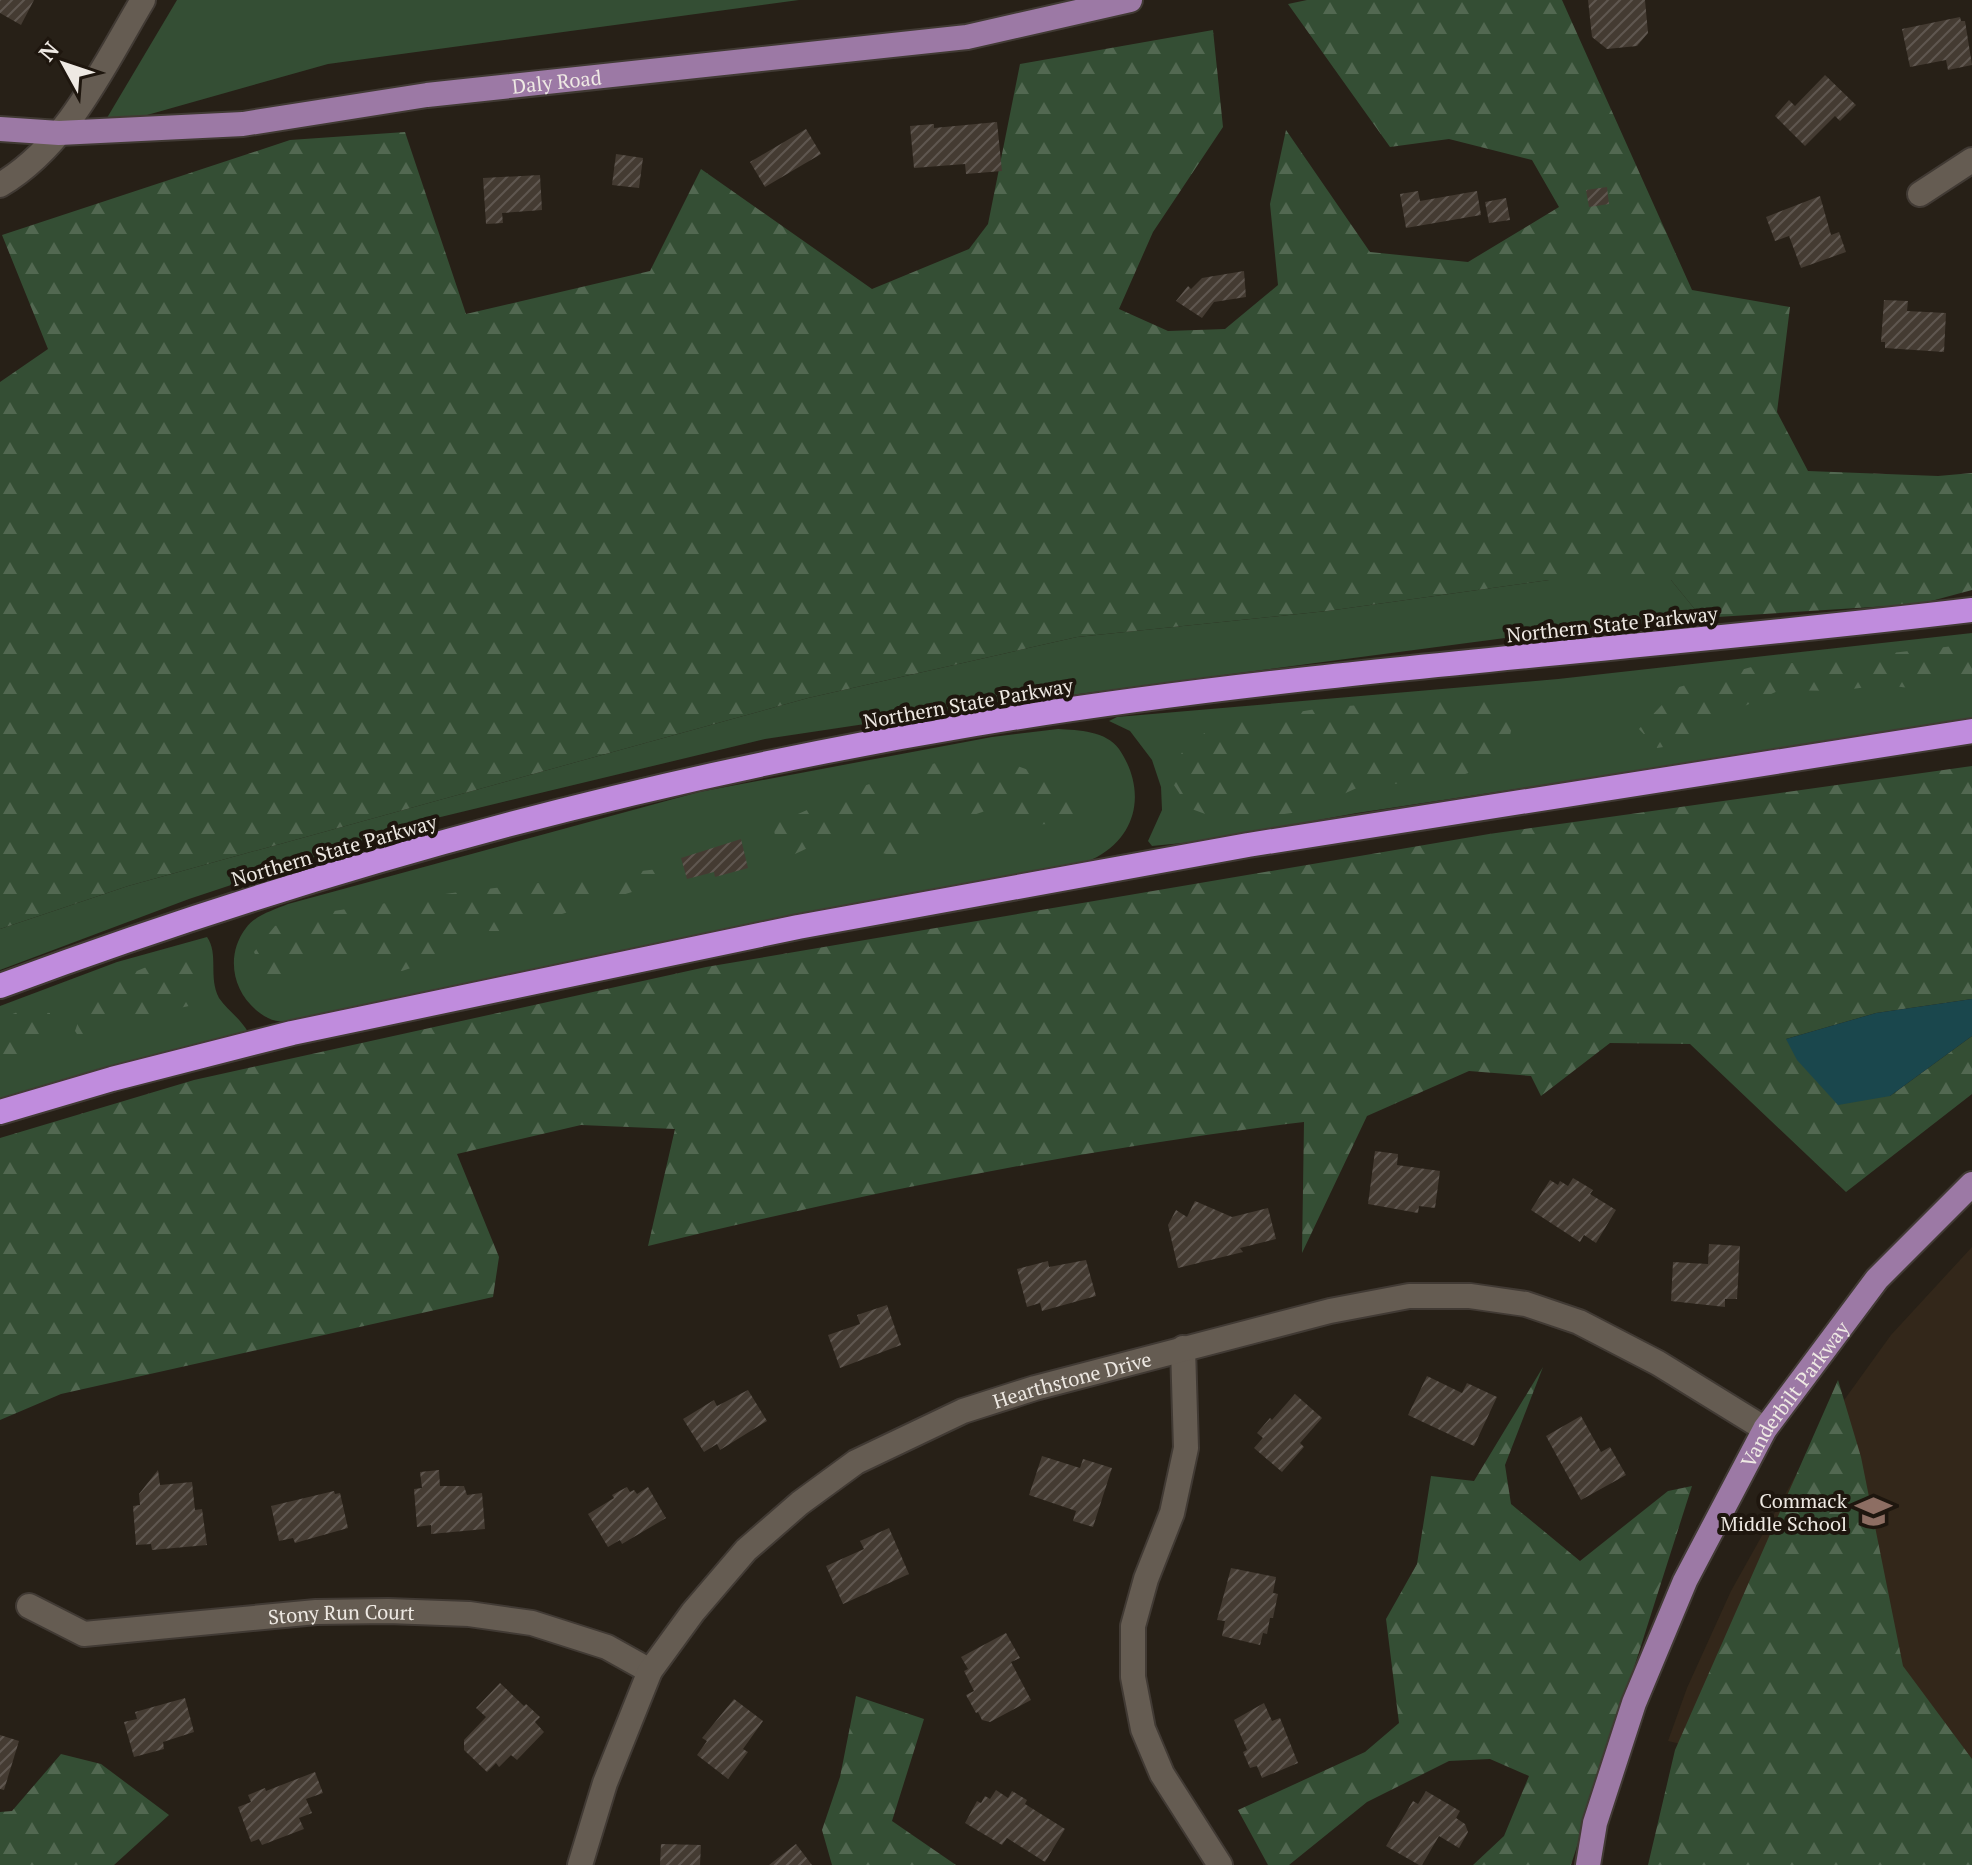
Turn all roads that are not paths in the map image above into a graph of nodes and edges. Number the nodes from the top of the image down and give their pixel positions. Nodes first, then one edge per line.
1 (143, 0) edge
2 (1130, 0) edge
3 (0, 129) edge
4 (59, 133) junction
5 (1972, 160) edge
6 (0, 185) edge
7 (1920, 194) dead end
8 (1972, 610) edge
9 (1972, 731) edge
10 (0, 986) edge
11 (0, 1112) edge
12 (1972, 1184) edge
13 (1183, 1348) junction
14 (1765, 1429) junction
15 (29, 1606) dead end
16 (650, 1671) junction
17 (580, 1865) edge
18 (1220, 1865) edge
19 (1588, 1865) edge

1 - 4 street
2 - 4 main road, Daly Road
3 - 4 main road, Daly Road
4 - 6 street
5 - 7 street
8 - 10 highway, Northern State Parkway
9 - 11 highway
12 - 14 main road, Vanderbilt Parkway
13 - 14 street, Hearthstone Drive
13 - 16 street, Hearthstone Drive
13 - 18 street
14 - 19 main road, Vanderbilt Parkway
15 - 16 street, Stony Run Court
16 - 17 street, Hearthstone Drive

